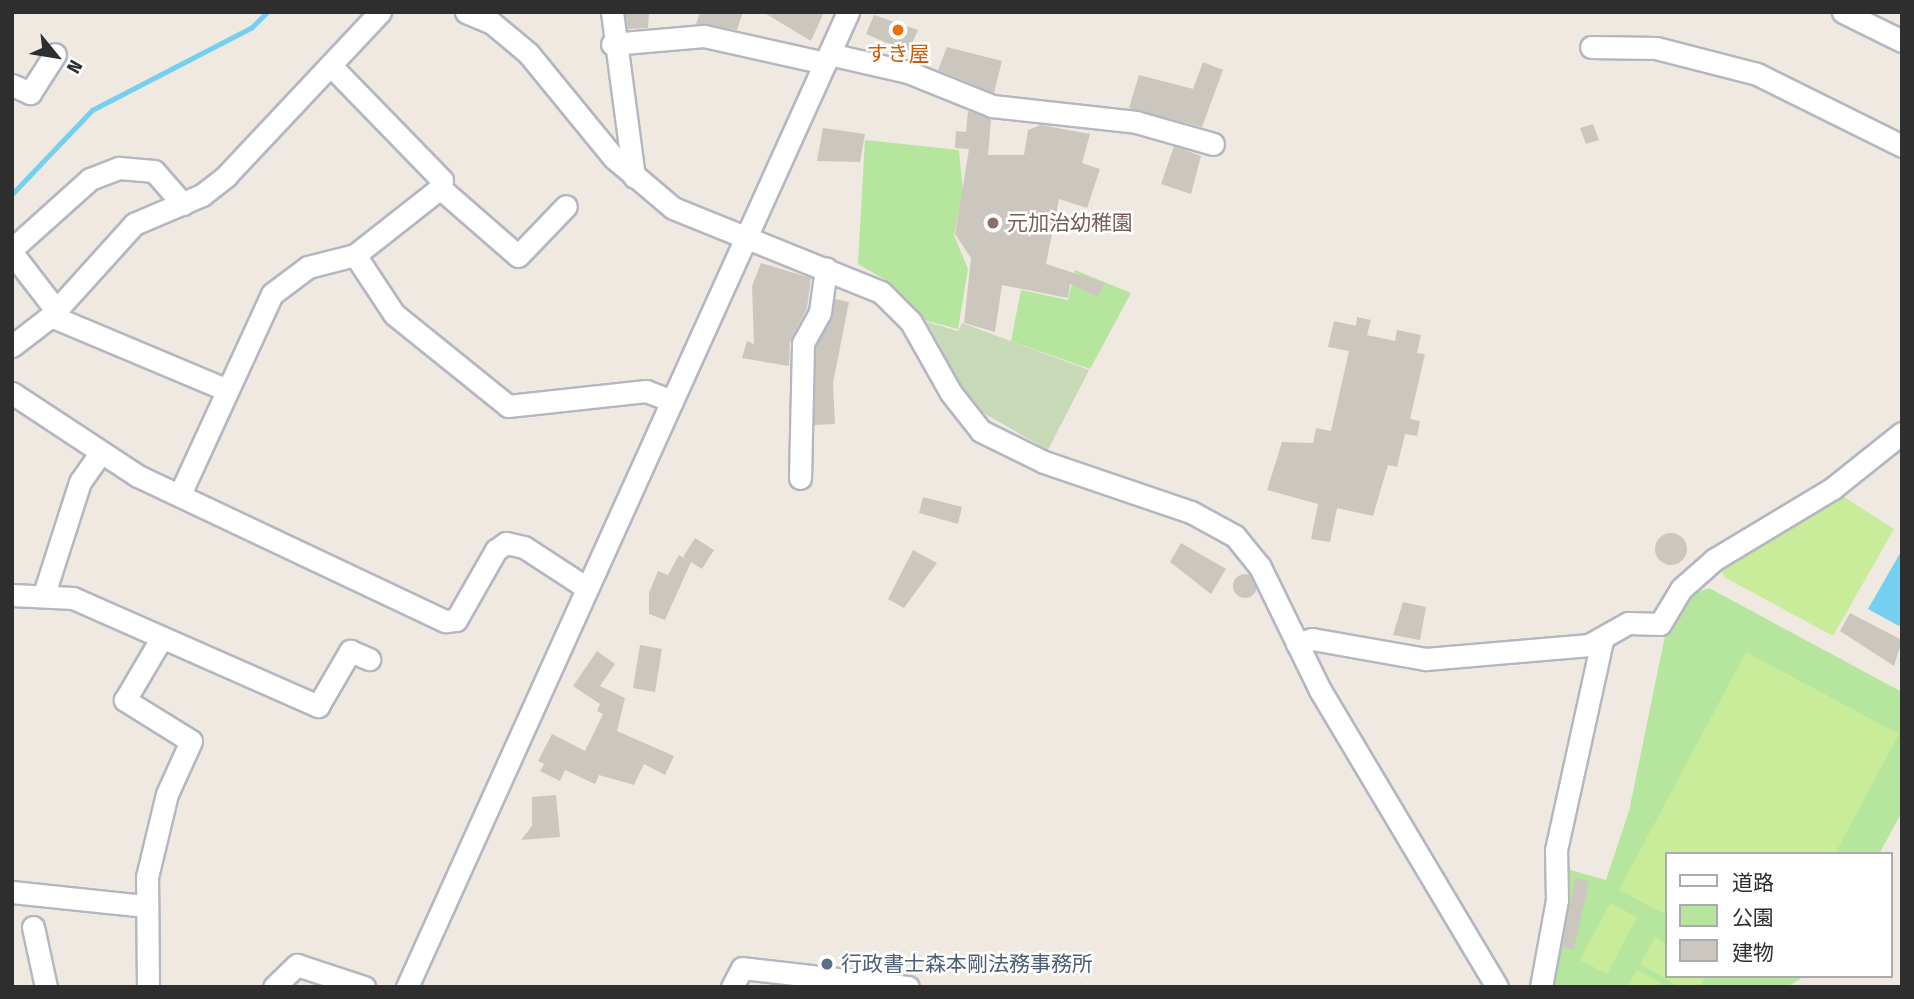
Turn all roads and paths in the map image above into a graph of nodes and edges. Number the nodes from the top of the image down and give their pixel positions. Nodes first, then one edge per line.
1 (380, 12) edge
2 (466, 12) edge
3 (612, 12) edge
4 (848, 12) edge
5 (1843, 12) edge
6 (1902, 41) edge
7 (612, 44) junction
8 (1591, 47) dead end
9 (55, 54) dead end
10 (827, 59) junction
11 (331, 66) junction
12 (12, 85) edge
13 (1213, 144) dead end
14 (1902, 146) edge
15 (634, 177) junction
16 (440, 188) junction
17 (183, 204) junction
18 (566, 206) dead end
19 (746, 240) junction
20 (12, 251) edge
21 (355, 255) junction
22 (826, 268) junction
23 (54, 313) junction
24 (12, 346) edge
25 (227, 390) junction
26 (12, 393) edge
27 (673, 401) junction
28 (1902, 433) edge
29 (99, 455) junction
30 (800, 478) dead end
31 (180, 494) junction
32 (587, 588) junction
33 (44, 594) junction
34 (12, 595) edge
35 (161, 639) junction
36 (1602, 640) junction
37 (1297, 644) junction
38 (369, 659) dead end
39 (12, 892) edge
40 (146, 906) junction
41 (33, 927) dead end
42 (46, 987) edge
43 (148, 987) edge
44 (274, 987) edge
45 (364, 987) edge
46 (407, 987) edge
47 (732, 987) edge
48 (908, 987) edge
49 (1497, 987) edge
50 (1541, 987) edge

1 - 11 street
2 - 15 street
3 - 7 street
4 - 10 street
5 - 6 street
7 - 10 street
7 - 15 street
8 - 14 street
9 - 12 street
10 - 13 street
10 - 19 street
11 - 16 street
11 - 17 street
15 - 19 street
16 - 18 street
16 - 21 street
17 - 20 street
17 - 23 street
19 - 22 street
19 - 27 street
20 - 23 street
21 - 25 street
21 - 27 street
22 - 30 street
22 - 37 street
23 - 24 street
23 - 25 street
25 - 31 street
26 - 29 street
27 - 32 street
28 - 36 street
29 - 31 street
29 - 33 street
31 - 32 street
32 - 46 street
33 - 34 street
33 - 35 street
35 - 38 street
35 - 40 street
36 - 37 street
36 - 50 street
37 - 49 street
39 - 40 street
40 - 43 street
41 - 42 street
44 - 45 street
47 - 48 street

